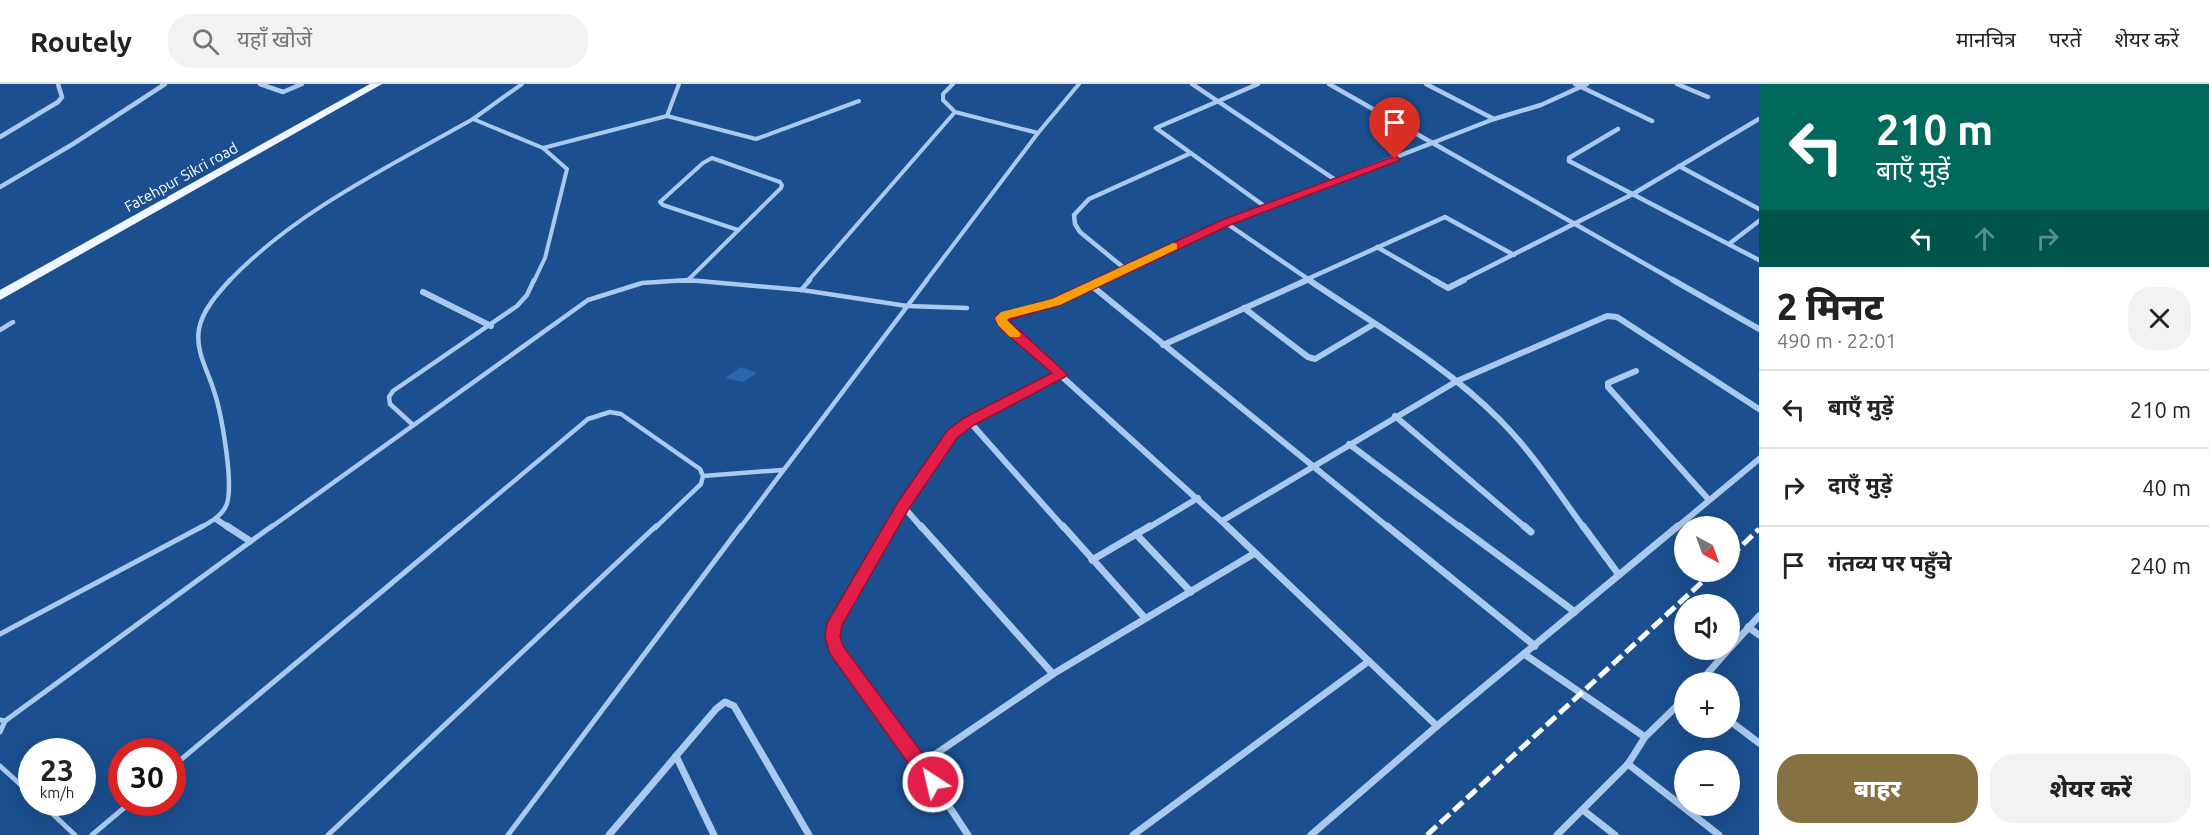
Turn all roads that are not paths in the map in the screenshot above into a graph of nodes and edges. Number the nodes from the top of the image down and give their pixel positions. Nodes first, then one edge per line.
1 (58, 84) edge
2 (165, 84) edge
3 (260, 84) edge
4 (302, 84) edge
5 (377, 84) edge
6 (522, 84) edge
7 (680, 84) edge
8 (953, 84) edge
9 (1079, 84) edge
10 (1192, 84) edge
11 (1258, 84) edge
12 (1329, 84) edge
13 (1426, 84) edge
14 (1677, 84) edge
15 (1581, 85) edge
16 (1708, 97) dead end
17 (859, 101) dead end
18 (1216, 102) junction
19 (955, 112) junction
20 (667, 116) junction
21 (473, 119) junction
22 (1494, 119) junction
23 (1759, 119) edge
24 (1652, 121) dead end
25 (1618, 129) dead end
26 (1038, 133) junction
27 (0, 137) edge
28 (1433, 144) junction
29 (543, 148) junction
30 (1189, 154) junction
31 (1678, 166) junction
32 (1337, 182) junction
33 (0, 187) edge
34 (1633, 194) junction
35 (1267, 208) junction
36 (1759, 209) edge
37 (1759, 221) edge
38 (1226, 223) junction
39 (1575, 224) junction
40 (738, 230) junction
41 (1729, 244) junction
42 (1377, 248) junction
43 (1514, 255) junction
44 (1759, 260) edge
45 (1124, 268) junction
46 (1307, 278) junction
47 (688, 280) junction
48 (1092, 286) junction
49 (801, 290) junction
50 (423, 292) dead end
51 (0, 296) edge
52 (907, 306) junction
53 (967, 308) dead end
54 (1244, 308) junction
55 (13, 322) dead end
56 (1374, 324) junction
57 (491, 326) junction
58 (1759, 329) edge
59 (0, 330) edge
60 (1163, 345) junction
61 (1636, 371) dead end
62 (1061, 374) junction
63 (1457, 381) junction
64 (1759, 409) edge
65 (1395, 417) junction
66 (969, 421) junction
67 (412, 424) junction
68 (1349, 444) junction
69 (1759, 459) edge
70 (1313, 465) junction
71 (782, 470) junction
72 (703, 476) junction
73 (1198, 498) junction
74 (1709, 500) junction
75 (903, 506) junction
76 (216, 519) junction
77 (1222, 521) junction
78 (1531, 532) dead end
79 (1136, 534) junction
80 (250, 541) junction
81 (1255, 553) junction
82 (1092, 560) junction
83 (1619, 575) junction
84 (1191, 592) junction
85 (1575, 612) junction
86 (1759, 616) edge
87 (1145, 618) junction
88 (1748, 627) junction
89 (0, 634) edge
90 (1759, 635) edge
91 (1740, 636) edge
92 (1535, 646) junction
93 (1524, 654) junction
94 (1719, 660) edge
95 (1369, 661) junction
96 (1709, 672) edge
97 (1053, 674) junction
98 (1674, 709) edge
99 (3, 720) edge
100 (1437, 726) junction
101 (1740, 729) edge
102 (0, 732) edge
103 (1645, 737) junction
104 (1759, 743) edge
105 (186, 755) edge
106 (676, 756) junction
107 (921, 764) junction
108 (1628, 764) junction
109 (0, 766) edge
110 (18, 782) edge
111 (1583, 810) junction
112 (55, 816) edge
113 (114, 816) edge
114 (75, 835) edge
115 (92, 835) edge
116 (328, 835) edge
117 (508, 835) edge
118 (609, 835) edge
119 (714, 835) edge
120 (809, 835) edge
121 (968, 835) edge
122 (1133, 835) edge
123 (1311, 835) edge
124 (1557, 835) edge
125 (1616, 835) edge
126 (1719, 835) edge

1 - 27 street
2 - 33 street
3 - 4 street
5 - 51 main road, Fatehpur Sikri road
6 - 21 lane
7 - 20 lane
8 - 19 lane
9 - 26 lane
10 - 18 street
11 - 18 street
12 - 28 street
13 - 22 street
14 - 16 street
15 - 22 street
15 - 24 street
17 - 20 lane
18 - 30 street
18 - 32 street
19 - 26 lane
19 - 49 lane
20 - 29 lane
21 - 29 lane
21 - 76 lane
22 - 28 street
23 - 31 street
25 - 34 street
26 - 52 lane
28 - 32 street
28 - 39 street
29 - 57 lane
30 - 35 street
30 - 45 street
31 - 34 street
31 - 36 street
32 - 35 street
34 - 39 street
34 - 41 street
35 - 38 street
37 - 41 street
38 - 45 street
38 - 46 street
39 - 43 street
39 - 58 street
40 - 40 lane
40 - 47 lane
41 - 44 street
42 - 43 street
42 - 43 street
42 - 46 street
45 - 48 street
46 - 54 street
46 - 56 street
47 - 49 lane
47 - 67 lane
48 - 60 street
48 - 62 street
49 - 52 lane
50 - 57 street
52 - 53 lane
52 - 71 lane
54 - 56 street
54 - 60 street
55 - 59 lane
56 - 63 street
57 - 67 lane
60 - 70 street
61 - 74 street
62 - 66 street
62 - 73 street
63 - 64 street
63 - 65 street
63 - 83 street
65 - 68 street
65 - 78 street
66 - 75 street
66 - 82 street
67 - 80 lane
68 - 70 street
68 - 85 street
69 - 74 street
70 - 77 street
70 - 92 street
71 - 72 lane
71 - 117 lane
72 - 105 lane
72 - 116 lane
73 - 77 street
73 - 79 street
74 - 83 street
75 - 97 street
75 - 107 street
76 - 80 street
76 - 89 lane
77 - 81 street
79 - 82 street
79 - 84 street
80 - 99 lane
81 - 84 street
81 - 95 street
82 - 87 street
83 - 85 street
84 - 87 street
85 - 92 street
86 - 88 street
87 - 97 street
88 - 90 street
88 - 91 street
92 - 93 street
93 - 100 street
93 - 103 street
94 - 96 street
95 - 100 street
95 - 122 street
97 - 107 street
98 - 103 street
99 - 102 lane
100 - 123 street
101 - 104 street
103 - 108 street
106 - 118 street
106 - 119 street
106 - 120 street
107 - 121 street
108 - 111 street
108 - 126 street
109 - 110 lane
111 - 124 street
111 - 125 street
112 - 114 lane
113 - 115 lane

